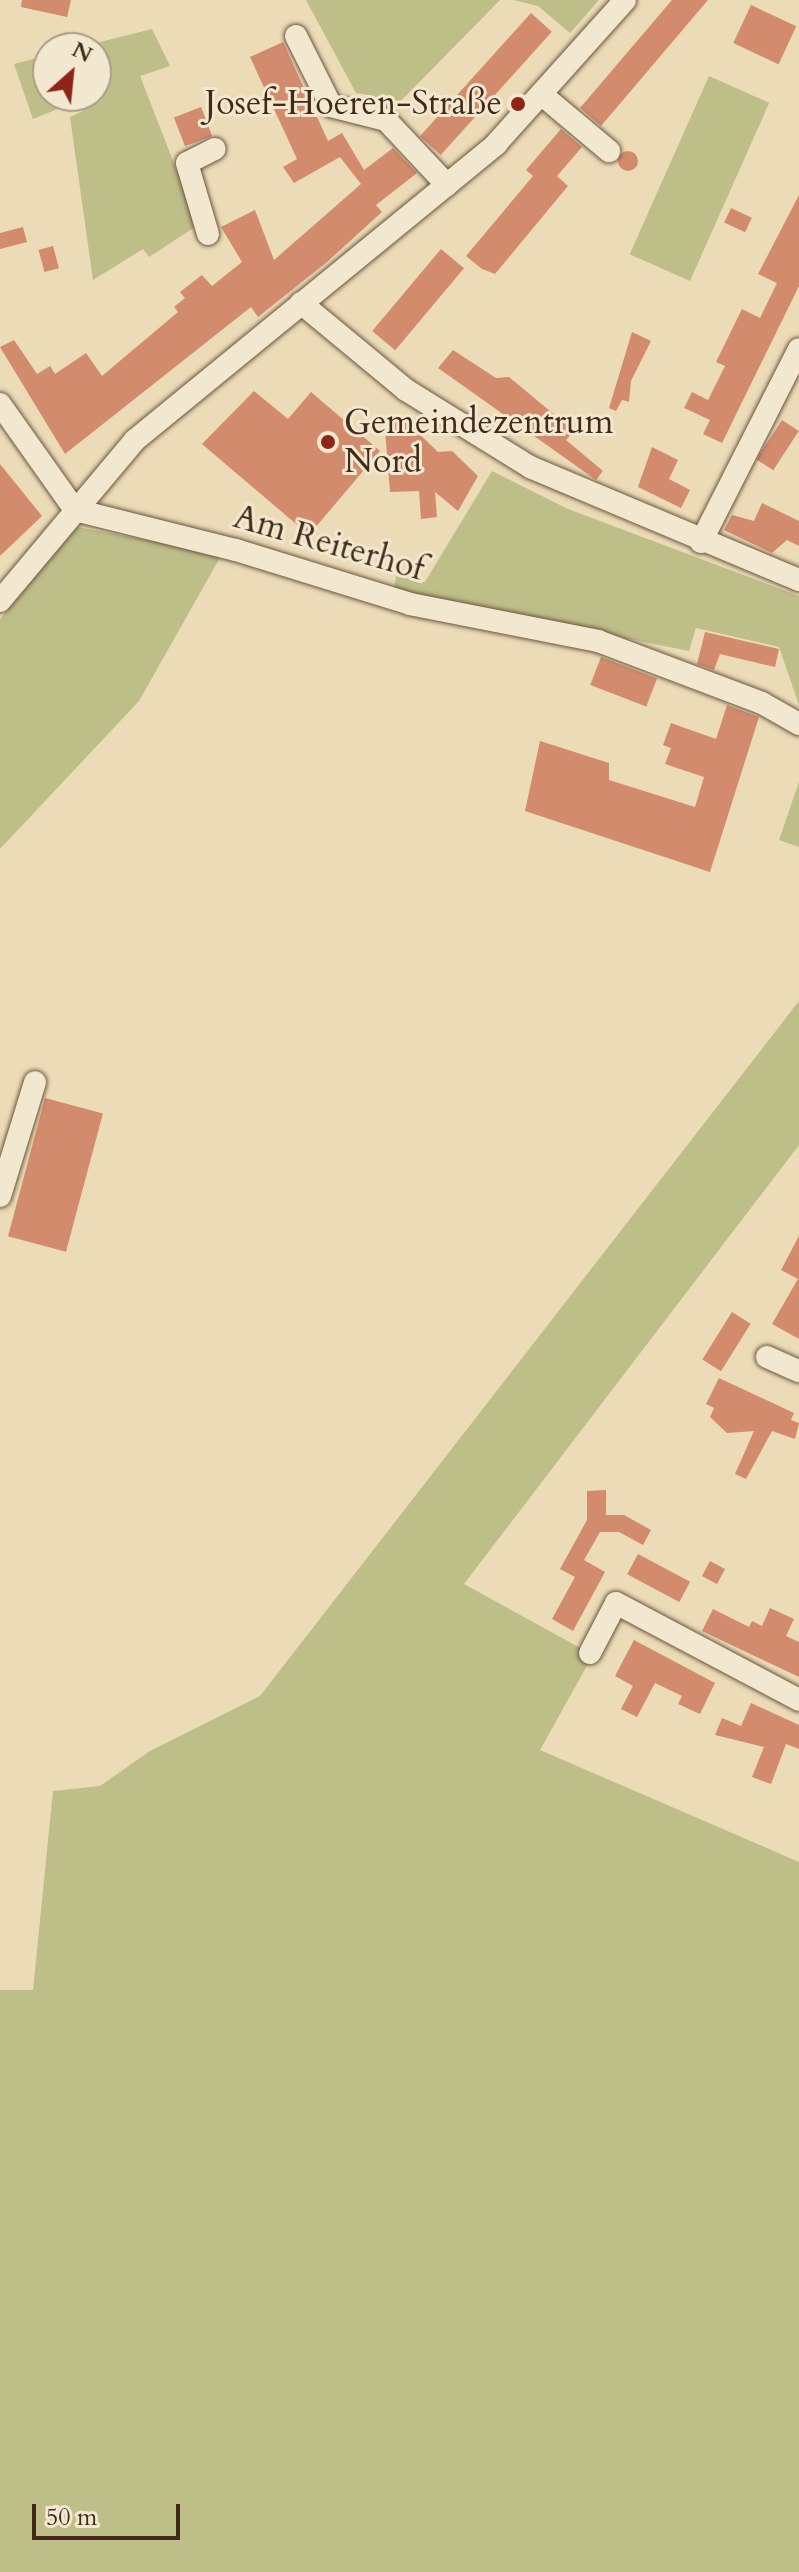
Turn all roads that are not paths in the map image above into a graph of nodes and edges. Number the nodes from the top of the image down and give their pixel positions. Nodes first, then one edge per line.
1 (625, 0) edge
2 (296, 36) dead end
3 (541, 94) junction
4 (215, 149) dead end
5 (609, 151) dead end
6 (447, 185) junction
7 (208, 234) dead end
8 (301, 303) junction
9 (799, 350) edge
10 (0, 404) edge
11 (75, 510) junction
12 (701, 542) junction
13 (799, 580) edge
14 (0, 601) edge
15 (799, 724) edge
16 (35, 1082) dead end
17 (0, 1196) edge
18 (767, 1357) dead end
19 (799, 1371) edge
20 (590, 1653) dead end
21 (799, 1700) edge

1 - 3 street
2 - 6 street
3 - 5 street
3 - 6 street
4 - 7 street
6 - 8 street
8 - 11 street
8 - 12 street
9 - 12 street
10 - 11 street
11 - 14 street
11 - 15 street, Am Reiterhof
12 - 13 street
16 - 17 street
18 - 19 street
20 - 21 street

